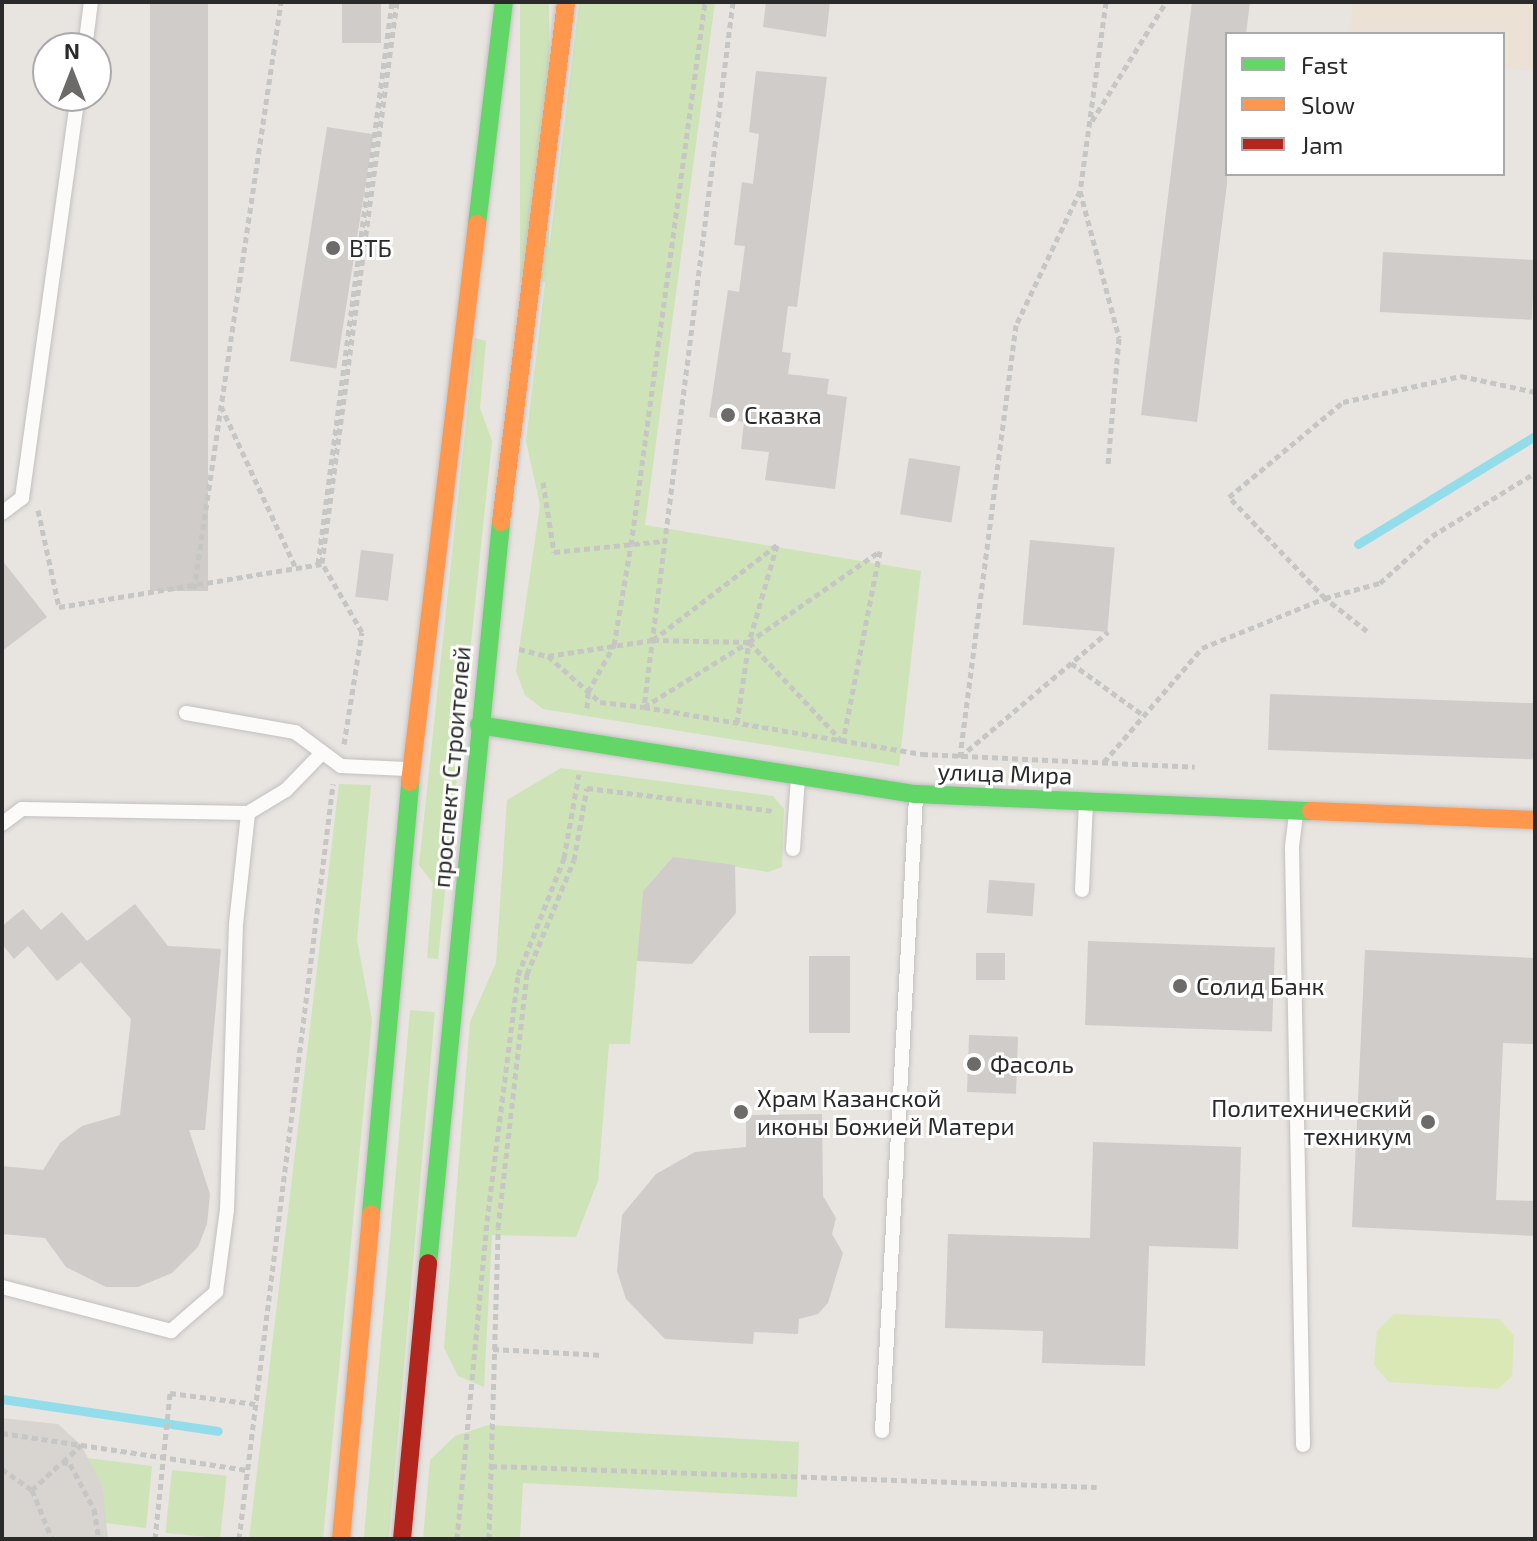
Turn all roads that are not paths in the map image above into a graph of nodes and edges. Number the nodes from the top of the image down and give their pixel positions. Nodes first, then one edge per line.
1 (91, 2) edge
2 (504, 2) edge
3 (566, 2) edge
4 (87, 32) edge
5 (76, 112) edge
6 (2, 513) edge
7 (186, 713) dead end
8 (479, 725) junction
9 (322, 753) junction
10 (411, 770) junction
11 (798, 775) junction
12 (916, 794) junction
13 (1086, 800) junction
14 (1297, 810) junction
15 (248, 813) junction
16 (1535, 820) edge
17 (2, 824) edge
18 (793, 849) dead end
19 (1082, 890) dead end
20 (392, 983) junction
21 (456, 988) junction
22 (2, 1287) edge
23 (882, 1431) dead end
24 (1303, 1445) dead end
25 (341, 1539) edge
26 (402, 1539) edge

1 - 4 lane
2 - 10 street, проспект Строителей
3 - 8 street, проспект Строителей
5 - 6 lane
7 - 9 lane
8 - 11 street, улица Мира
8 - 21 street, проспект Строителей
9 - 10 lane
9 - 15 lane
10 - 20 street, проспект Строителей
11 - 12 street, улица Мира
11 - 18 lane
12 - 13 street, улица Мира
12 - 23 lane
13 - 14 street, улица Мира
13 - 19 lane
14 - 16 street, улица Мира
14 - 24 lane
15 - 17 lane
15 - 22 lane
20 - 21 street
20 - 25 street, проспект Строителей
21 - 26 street, проспект Строителей

